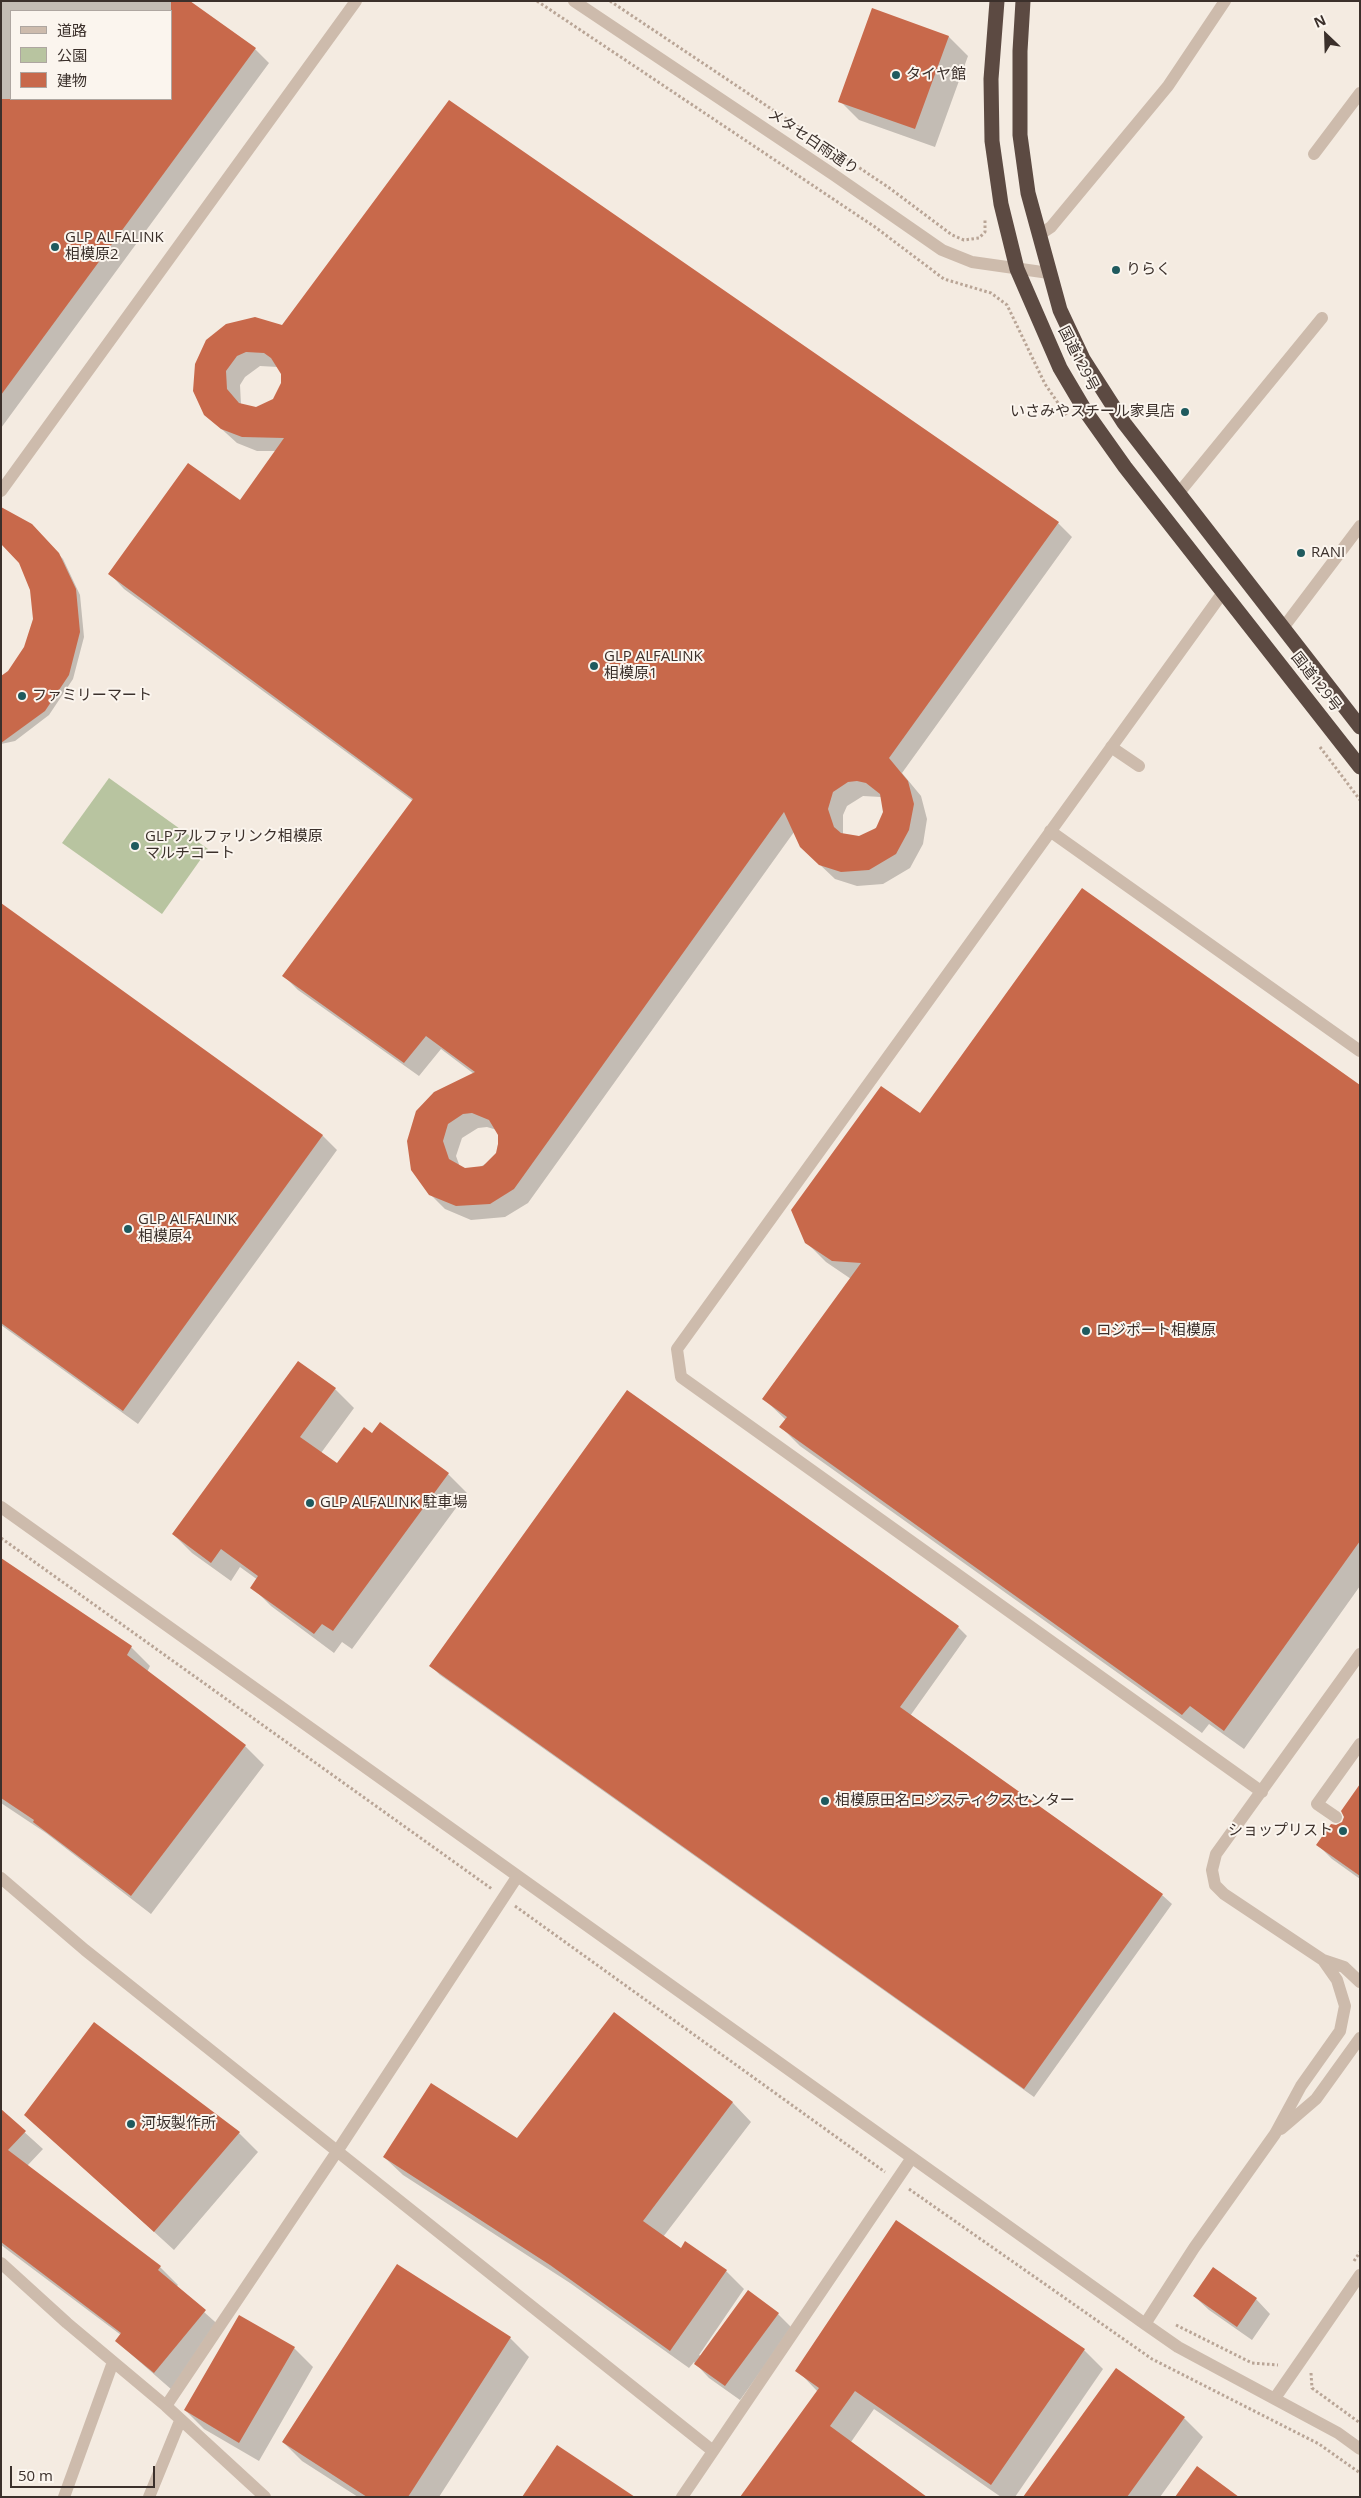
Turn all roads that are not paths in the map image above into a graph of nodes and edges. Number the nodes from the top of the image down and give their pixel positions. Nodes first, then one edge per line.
1 (356, 1) edge
2 (574, 1) edge
3 (997, 1) edge
4 (1023, 1) edge
5 (1225, 1) edge
6 (1360, 93) edge
7 (1314, 154) dead end
8 (1039, 235) junction
9 (1017, 269) junction
10 (1049, 273) junction
11 (1322, 318) dead end
12 (1, 491) edge
13 (1178, 494) junction
14 (1360, 526) edge
15 (1224, 591) junction
16 (1283, 628) junction
17 (1360, 727) edge
18 (1111, 747) junction
19 (1139, 766) dead end
20 (1360, 767) edge
21 (1050, 831) junction
22 (1360, 1051) edge
23 (1, 1507) edge
24 (1360, 1654) edge
25 (1360, 1744) edge
26 (1262, 1792) junction
27 (1336, 1817) dead end
28 (517, 1876) junction
29 (1, 1878) edge
30 (1323, 1960) junction
31 (1360, 1982) edge
32 (1360, 2038) edge
33 (1275, 2134) junction
34 (338, 2150) junction
35 (911, 2159) junction
36 (1, 2263) edge
37 (1360, 2275) edge
38 (1145, 2324) junction
39 (113, 2362) junction
40 (1275, 2398) junction
41 (166, 2406) junction
42 (180, 2421) junction
43 (1360, 2449) edge
44 (713, 2451) junction
45 (64, 2497) edge
46 (149, 2497) edge
47 (266, 2497) edge
48 (682, 2497) edge

1 - 12 street
2 - 9 street, メタセ白雨通り
3 - 9 highway, 国道129号
4 - 8 highway, 国道129号
5 - 8 street
6 - 7 street
8 - 10 highway, 国道129号
9 - 10 street, メタセ白雨通り
9 - 15 highway, 国道129号
10 - 13 highway, 国道129号
11 - 13 street
13 - 16 highway, 国道129号
14 - 16 street
15 - 18 street
15 - 20 highway, 国道129号
16 - 17 highway, 国道129号
18 - 19 street
18 - 21 street
21 - 22 street
21 - 26 street
23 - 28 street
24 - 26 street
25 - 27 street
26 - 30 street
28 - 34 street
28 - 35 street
29 - 34 street
30 - 31 street
30 - 33 street
32 - 33 street
33 - 38 street
34 - 41 street
34 - 44 street
35 - 38 street
35 - 44 street
36 - 39 street
37 - 40 street
38 - 40 street
39 - 41 street
39 - 45 street
40 - 43 street
41 - 42 street
42 - 46 street
42 - 47 street
44 - 48 street

